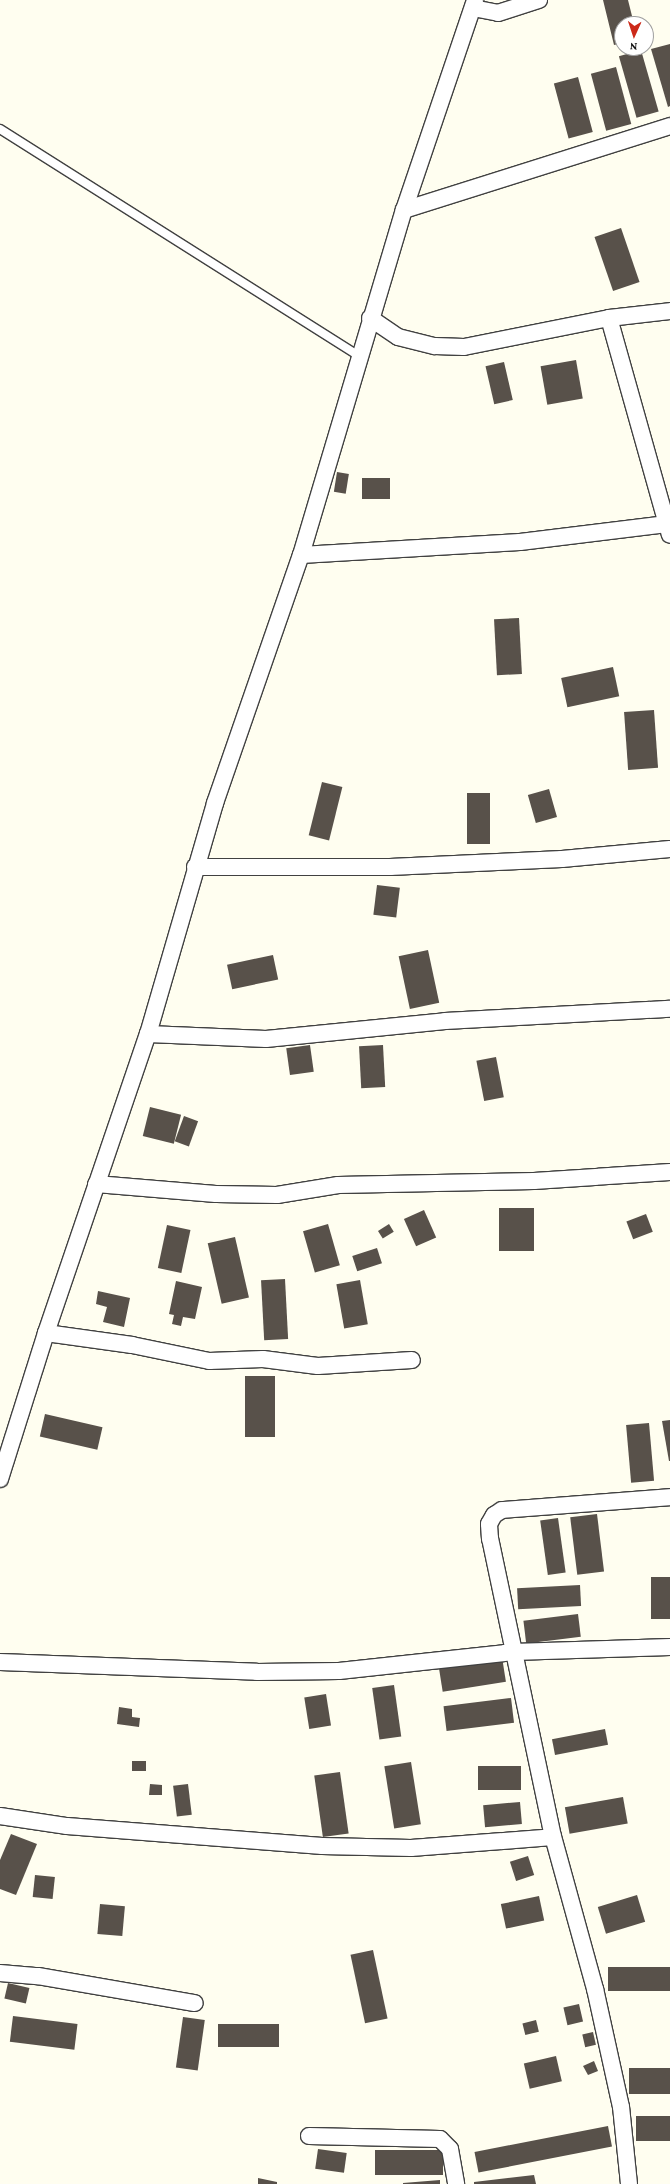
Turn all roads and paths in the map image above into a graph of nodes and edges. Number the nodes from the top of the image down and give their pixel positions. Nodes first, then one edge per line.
1 (539, 0) edge
2 (474, 4) edge
3 (670, 126) edge
4 (0, 129) edge
5 (404, 210) junction
6 (670, 311) edge
7 (370, 318) junction
8 (609, 318) junction
9 (359, 356) junction
10 (669, 528) edge
11 (301, 555) junction
12 (670, 849) edge
13 (195, 867) junction
14 (670, 1009) edge
15 (148, 1034) junction
16 (670, 1172) edge
17 (96, 1184) junction
18 (46, 1332) junction
19 (412, 1360) dead end
20 (0, 1479) edge
21 (670, 1497) edge
22 (670, 1647) edge
23 (513, 1652) junction
24 (0, 1662) edge
25 (0, 1816) edge
26 (553, 1837) junction
27 (0, 1973) edge
28 (195, 2003) dead end
29 (309, 2136) dead end
30 (456, 2184) edge
31 (629, 2184) edge

1 - 2 street
2 - 5 street
3 - 5 street
4 - 9 lane
5 - 7 street
6 - 8 street
7 - 8 street
7 - 9 street
8 - 10 street
9 - 11 street
10 - 11 street
11 - 13 street
12 - 13 street
13 - 15 street
14 - 15 street
15 - 17 street
16 - 17 street
17 - 18 street
18 - 19 street
18 - 20 street
21 - 23 street
22 - 23 street
23 - 24 street
23 - 26 street
25 - 26 street
26 - 31 street
27 - 28 street
29 - 30 street

